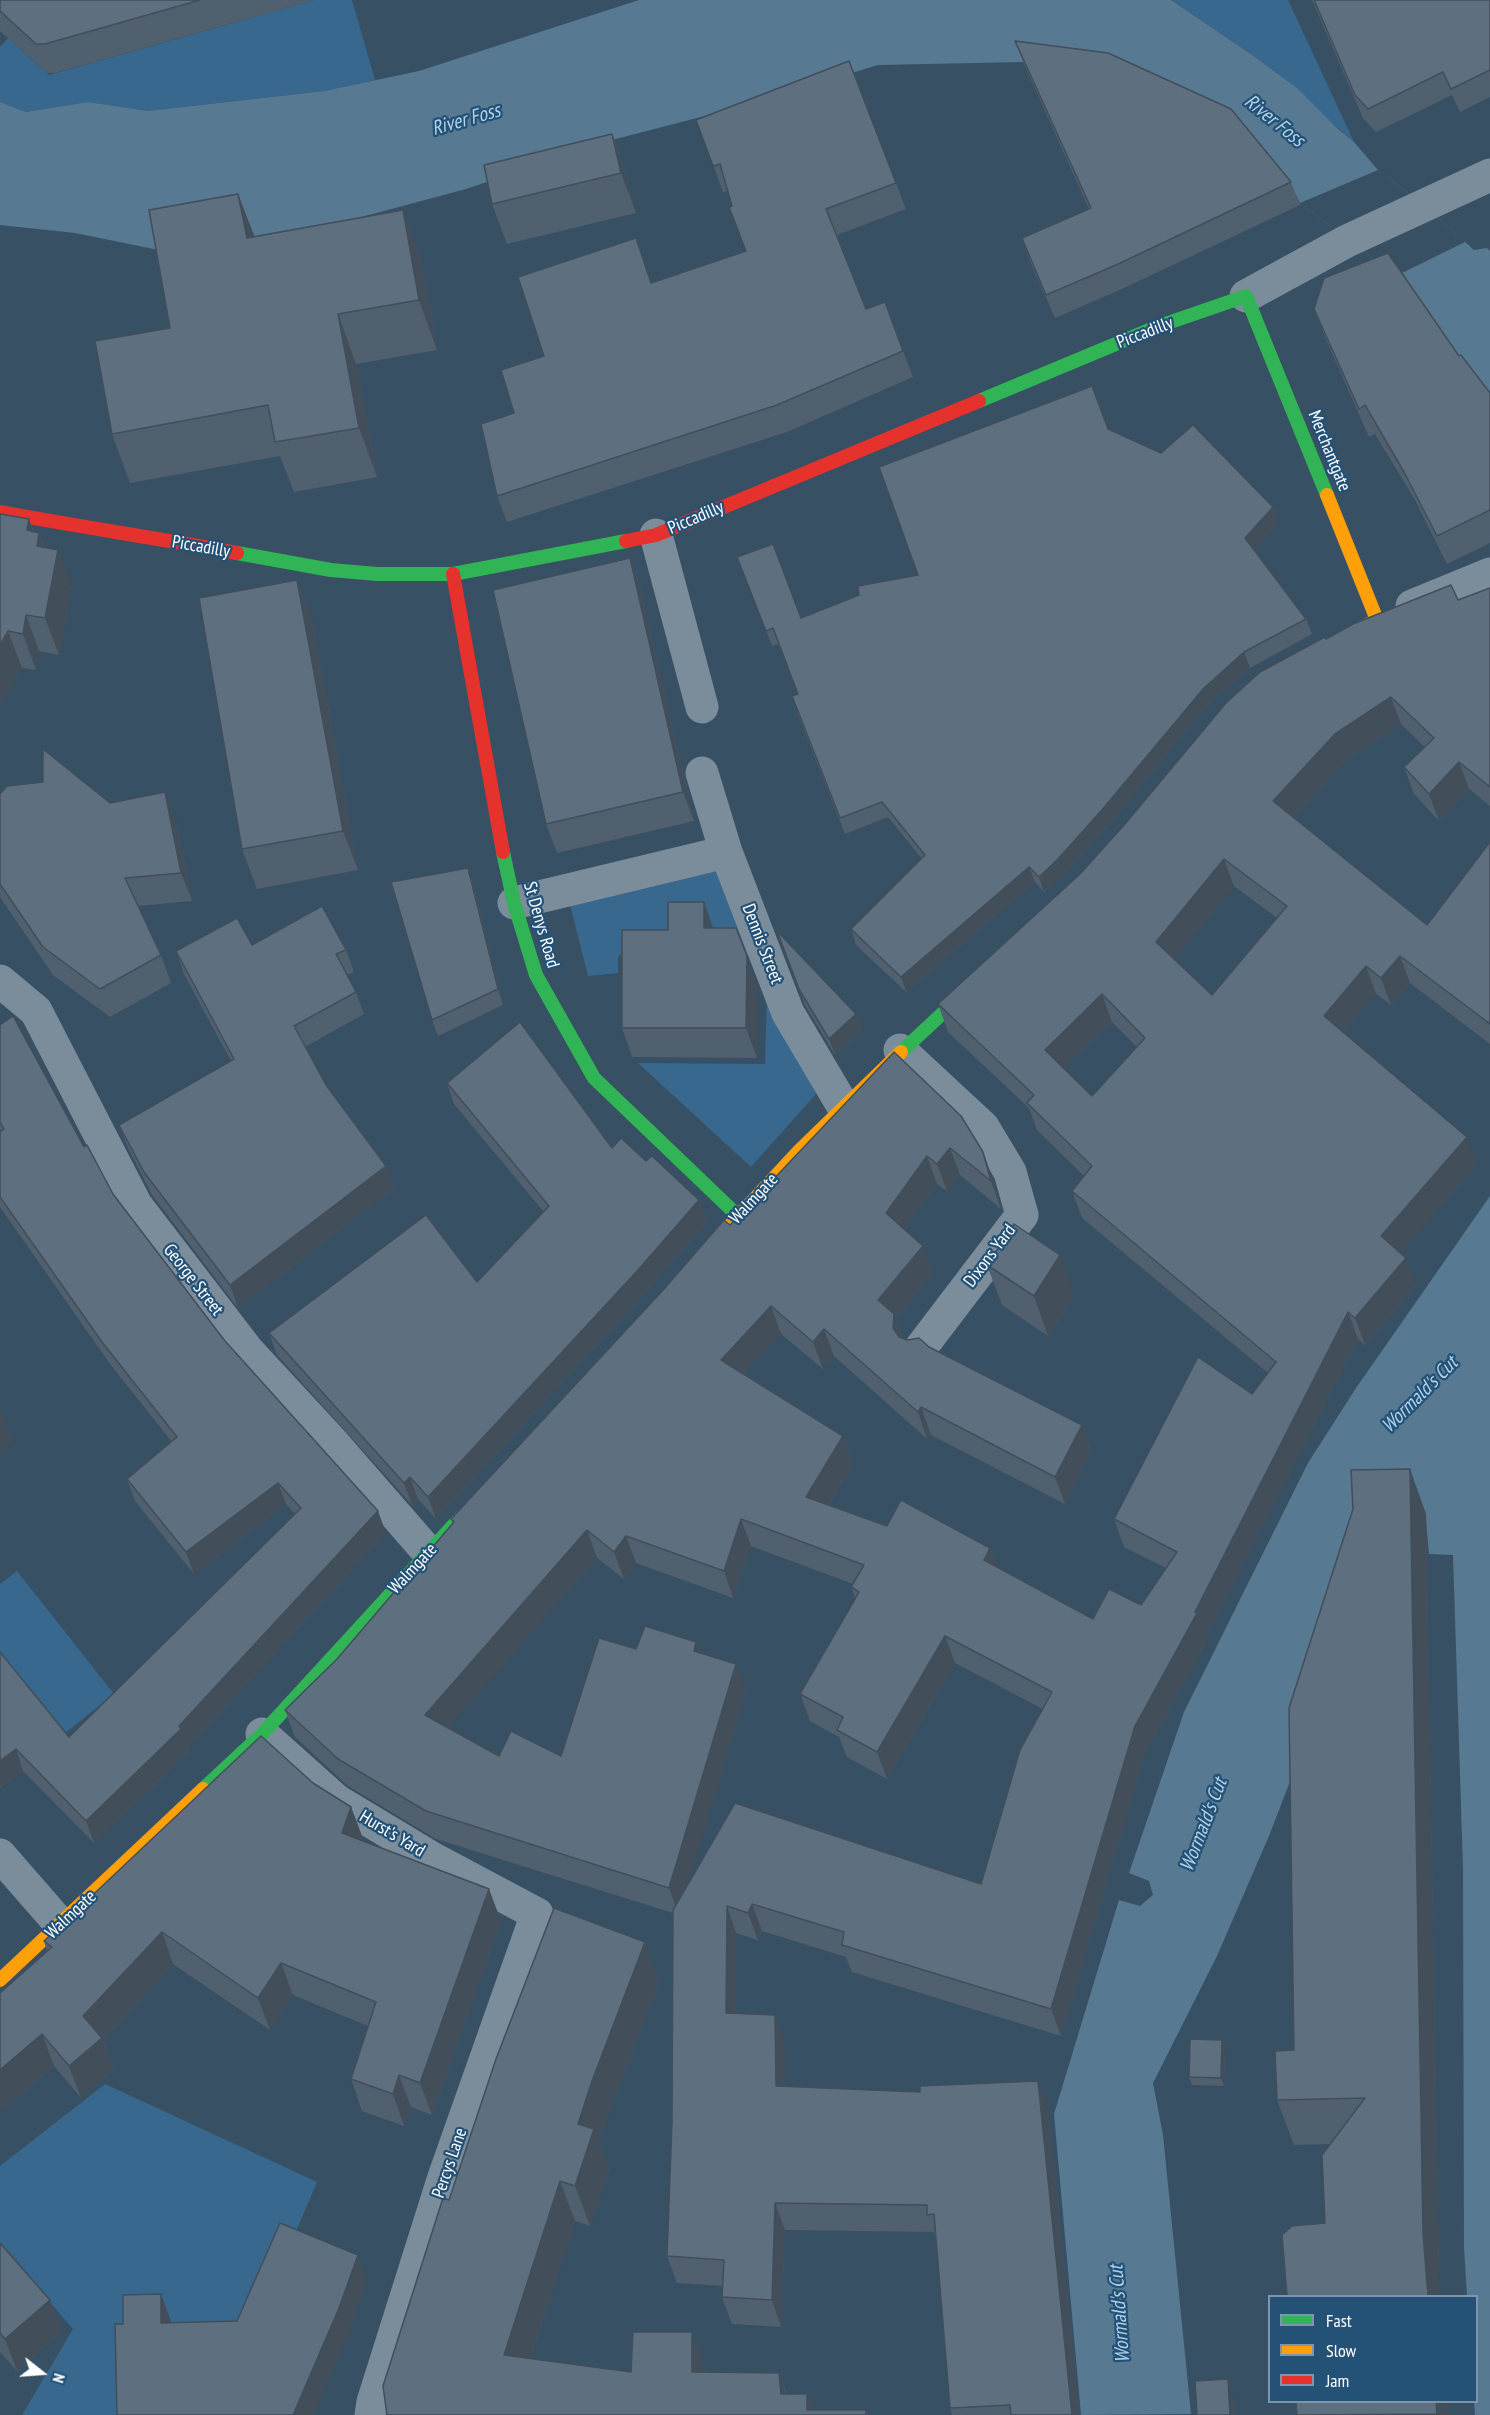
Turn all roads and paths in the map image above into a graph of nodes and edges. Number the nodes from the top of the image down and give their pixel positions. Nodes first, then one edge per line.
1 (1490, 175) edge
2 (1246, 296) junction
3 (0, 512) edge
4 (656, 535) junction
5 (453, 574) junction
6 (1490, 574) edge
7 (1377, 620) junction
8 (1327, 647) edge
9 (702, 707) dead end
10 (702, 773) dead end
11 (726, 852) junction
12 (514, 903) junction
13 (987, 972) edge
14 (0, 981) edge
15 (900, 1050) junction
16 (843, 1106) junction
17 (737, 1215) junction
18 (691, 1269) edge
19 (920, 1349) edge
20 (475, 1502) edge
21 (428, 1552) junction
22 (262, 1734) junction
23 (0, 1855) edge
24 (537, 1914) joint
25 (60, 1924) junction
26 (0, 1980) edge
27 (371, 2415) edge

1 - 2 street, Piccadilly
2 - 4 street, Piccadilly
2 - 7 street, Merchantgate
3 - 5 street, Piccadilly
4 - 5 street, Piccadilly
4 - 9 street
5 - 12 street, St Denys Road
6 - 7 street
7 - 8 street
10 - 11 street, Dennis Street
11 - 12 street
11 - 16 street, Dennis Street
12 - 17 street, St Denys Road
13 - 15 street, Walmgate
14 - 21 street, George Street
15 - 16 street, Walmgate
15 - 19 street, Dixons Yard
16 - 17 street, Walmgate
17 - 18 street, Walmgate
20 - 21 street, Walmgate
21 - 22 street, Walmgate
22 - 24 street, Hurst's Yard
22 - 25 street, Walmgate
23 - 25 street
24 - 27 street, Percys Lane
25 - 26 street, Walmgate

